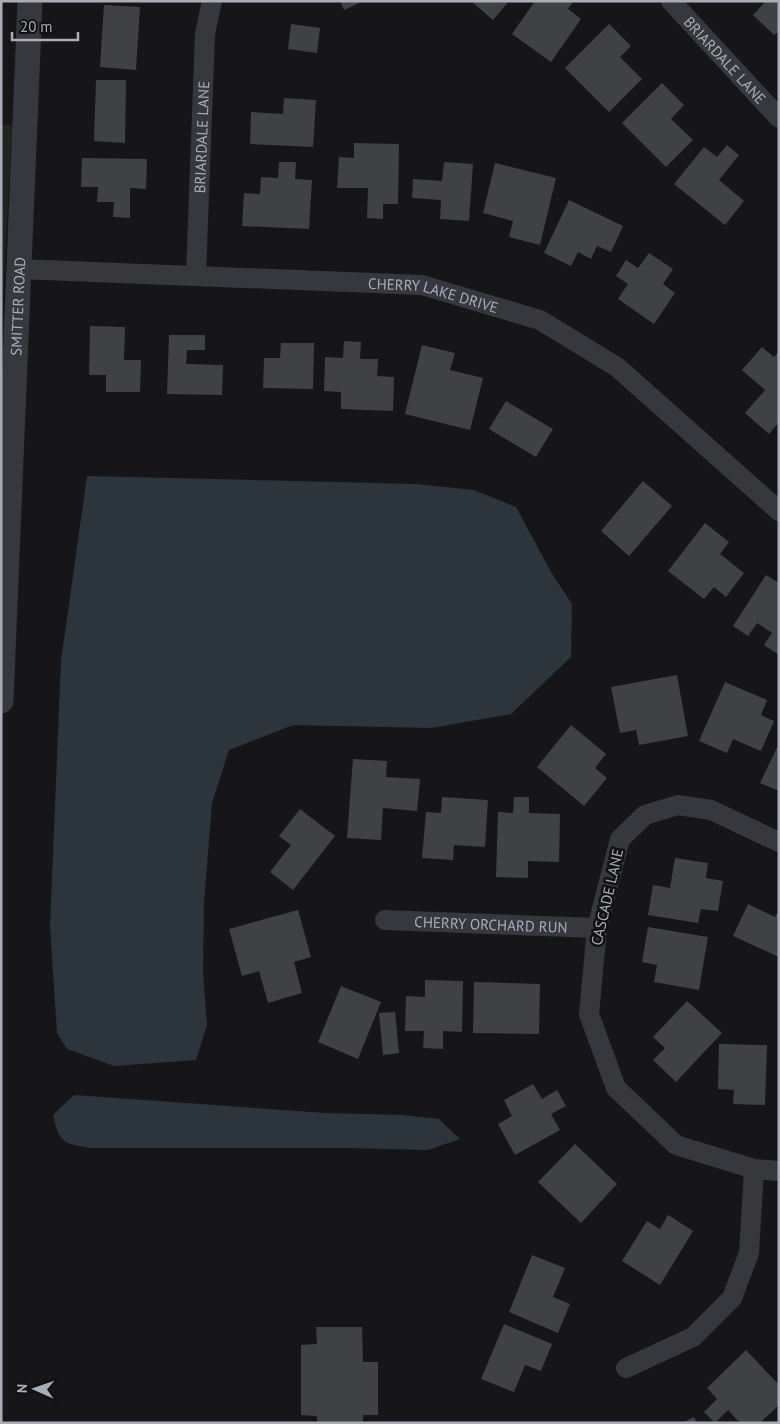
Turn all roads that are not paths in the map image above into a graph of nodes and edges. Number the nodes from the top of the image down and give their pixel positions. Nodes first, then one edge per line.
1 (30, 1) edge
2 (212, 1) edge
3 (671, 1) edge
4 (779, 118) edge
5 (19, 269) junction
6 (196, 275) junction
7 (779, 511) edge
8 (1, 701) edge
9 (779, 842) edge
10 (385, 920) dead end
11 (597, 928) junction
12 (754, 1169) junction
13 (779, 1171) edge
14 (626, 1368) dead end

1 - 5 street, SMITTER ROAD
2 - 6 street, BRIARDALE LANE
3 - 4 street, BRIARDALE LANE
5 - 6 street, CHERRY LAKE DRIVE
5 - 8 street, SMITTER ROAD
6 - 7 street, CHERRY LAKE DRIVE
9 - 11 street, CASCADE LANE
10 - 11 street, CHERRY ORCHARD RUN
11 - 12 street, CASCADE LANE
12 - 13 street, CASCADE LANE
12 - 14 street

